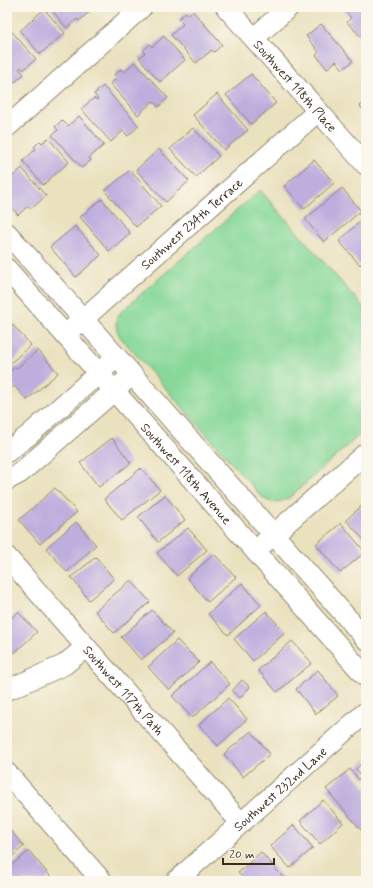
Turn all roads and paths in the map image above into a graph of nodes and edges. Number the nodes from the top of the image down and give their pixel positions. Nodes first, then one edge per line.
1 (142, 7) edge
2 (226, 7) edge
3 (289, 7) edge
4 (254, 38) junction
5 (318, 110) junction
6 (7, 127) edge
7 (366, 164) edge
8 (7, 233) edge
9 (7, 269) edge
10 (83, 319) junction
11 (65, 335) junction
12 (116, 357) junction
13 (98, 373) junction
14 (132, 375) junction
15 (114, 391) junction
16 (7, 452) edge
17 (366, 453) edge
18 (7, 480) edge
19 (274, 535) junction
20 (255, 551) junction
21 (7, 558) edge
22 (366, 639) edge
23 (86, 647) junction
24 (366, 677) edge
25 (7, 690) edge
26 (366, 712) edge
27 (7, 773) edge
28 (241, 823) junction
29 (102, 881) edge
30 (176, 881) edge

1 - 6 street
2 - 4 street, Southwest 118th Place
3 - 4 street
4 - 5 street, Southwest 118th Place
5 - 7 street, Southwest 118th Place
5 - 10 street, Southwest 234th Terrace
8 - 10 street, Southwest 118th Avenue
9 - 11 street, Southwest 118th Avenue
10 - 11 street, Southwest 234th Terrace
10 - 12 street, Southwest 118th Avenue
11 - 13 street, Southwest 118th Avenue
12 - 13 street
12 - 14 street, Southwest 118th Avenue
13 - 15 street, Southwest 118th Avenue
13 - 16 street
14 - 15 street
14 - 19 street, Southwest 118th Avenue
15 - 18 street
15 - 20 street, Southwest 118th Avenue
17 - 19 street
19 - 20 street
19 - 22 street, Southwest 118th Avenue
20 - 24 street, Southwest 118th Avenue
21 - 23 street, Southwest 117th Path
23 - 25 street
23 - 28 street, Southwest 117th Path
26 - 28 street, Southwest 232nd Lane
27 - 29 street
28 - 30 street, Southwest 232nd Lane

